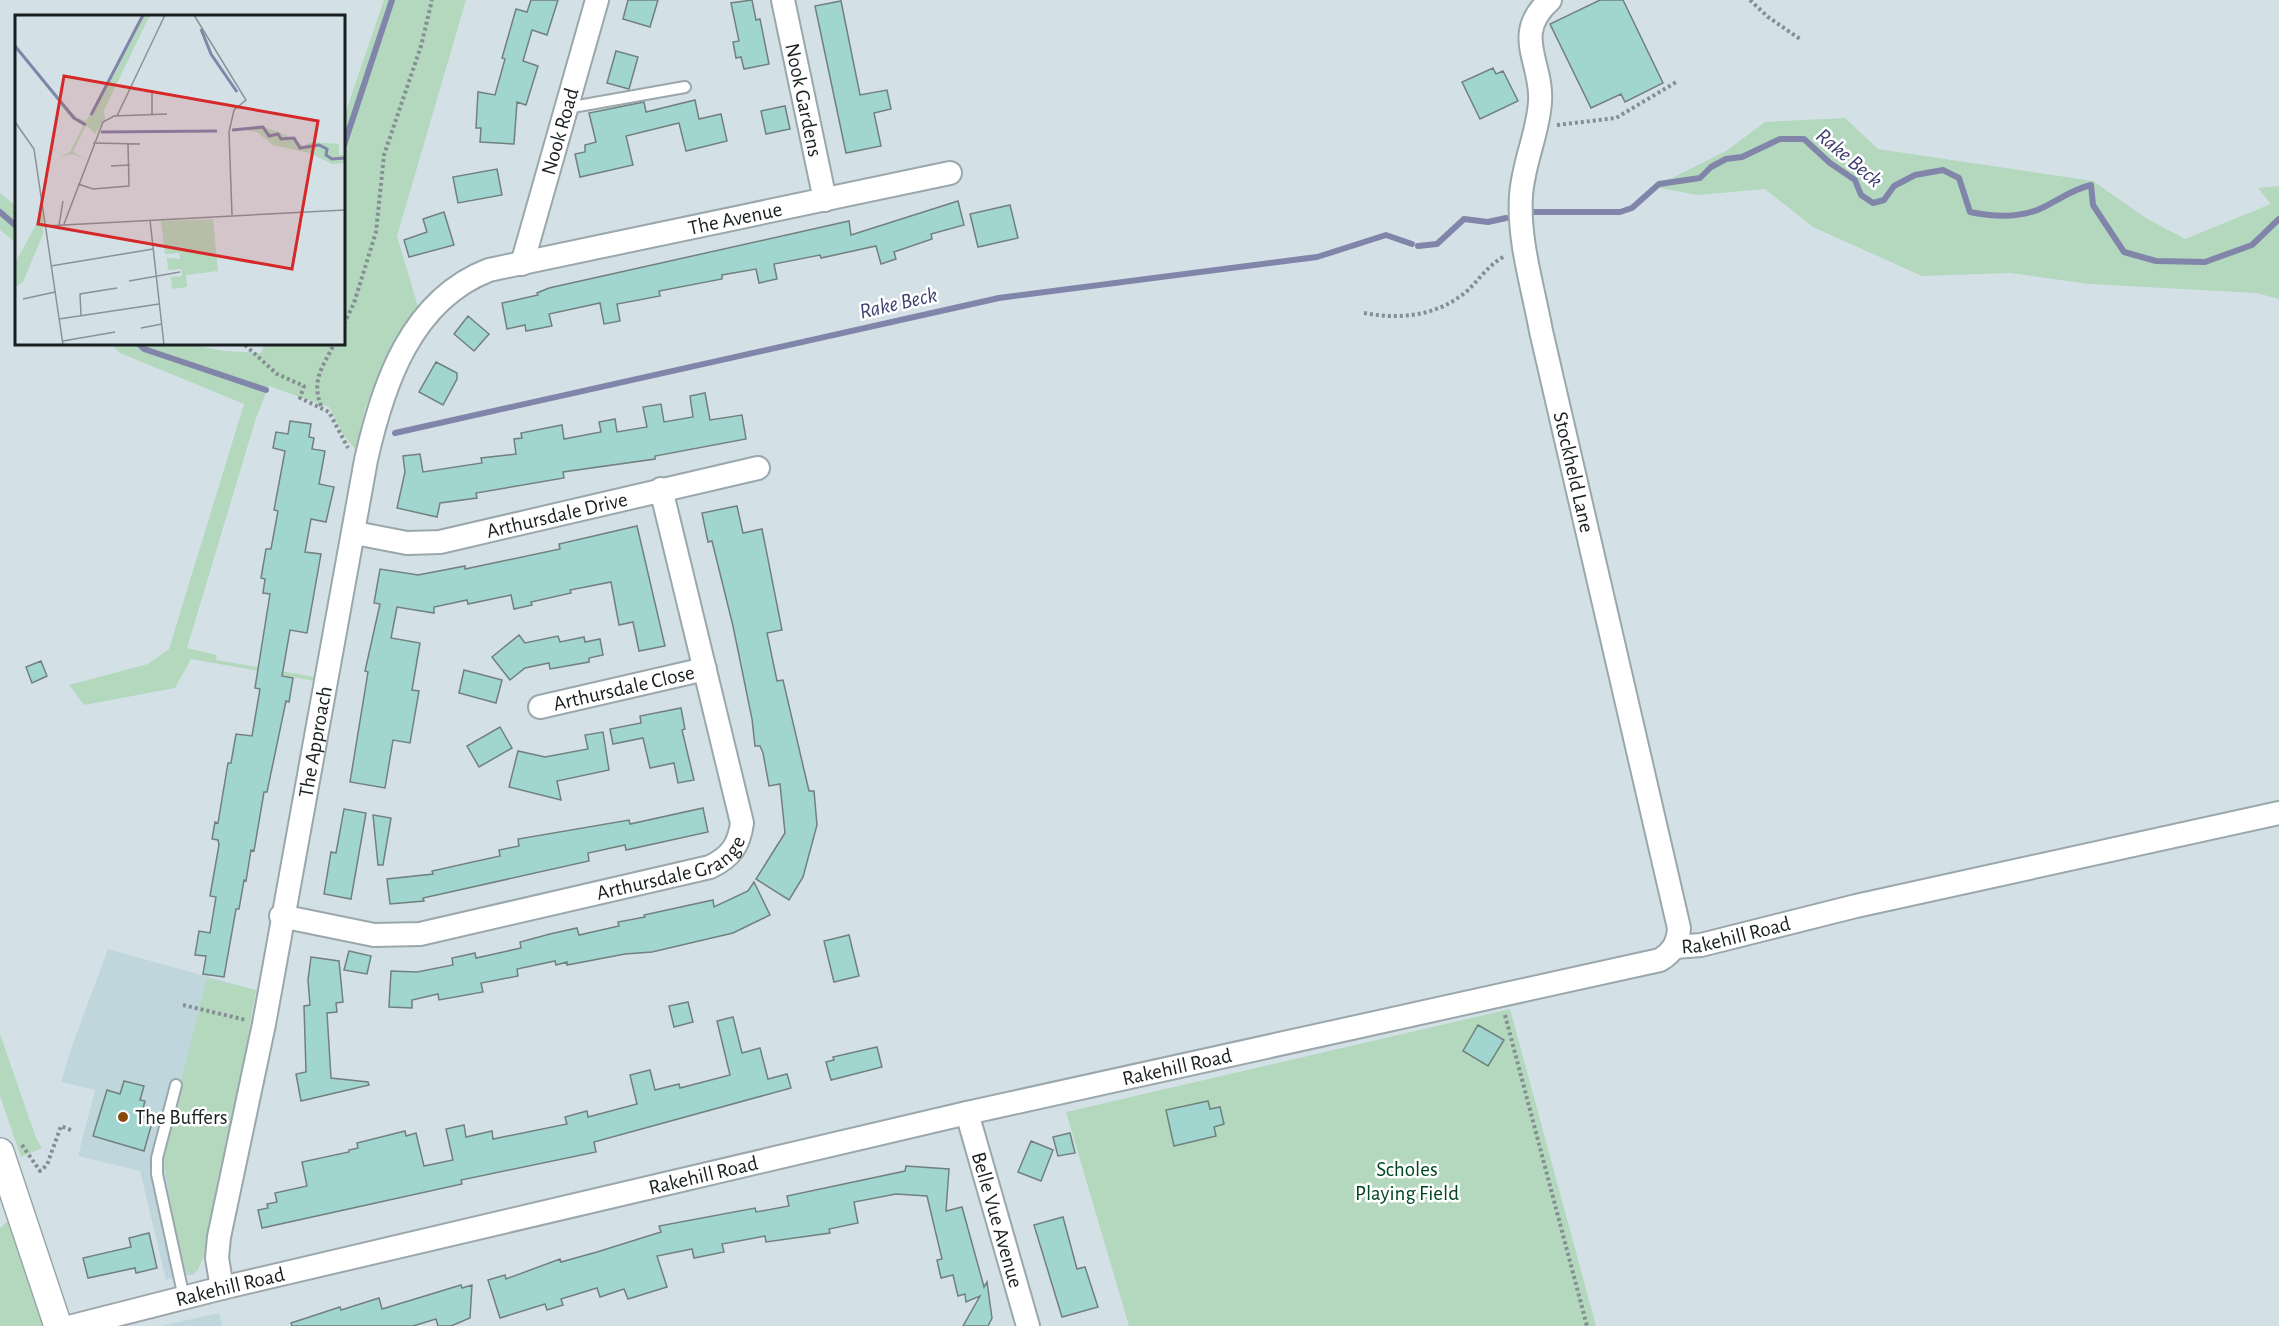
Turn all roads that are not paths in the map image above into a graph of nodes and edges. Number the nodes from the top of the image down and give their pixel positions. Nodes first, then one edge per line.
1 (597, 0) edge
2 (783, 0) edge
3 (1550, 0) edge
4 (685, 87) dead end
5 (566, 108) junction
6 (950, 173) dead end
7 (825, 200) junction
8 (522, 264) junction
9 (758, 468) dead end
10 (661, 489) junction
11 (354, 533) junction
12 (705, 669) junction
13 (540, 707) dead end
14 (2279, 813) edge
15 (281, 916) junction
16 (1675, 947) junction
17 (176, 1085) dead end
18 (967, 1113) junction
19 (8, 1147) edge
20 (222, 1288) junction
21 (184, 1298) junction
22 (58, 1326) edge
23 (73, 1326) edge
24 (1028, 1326) edge

1 - 5 street, Nook Road
2 - 7 street, Nook Gardens
3 - 16 street, Stockheld Lane
4 - 5 lane
5 - 8 street, Nook Road
6 - 7 street, The Avenue
7 - 8 street, The Avenue
8 - 11 street, The Approach
9 - 10 street, Arthursdale Drive
10 - 11 street, Arthursdale Drive
10 - 12 street, Arthursdale Grange
11 - 15 street, The Approach
12 - 13 street, Arthursdale Close
12 - 15 street, Arthursdale Grange
14 - 16 street, Rakehill Road
15 - 20 street, The Approach
16 - 18 street, Rakehill Road
17 - 21 lane
18 - 20 street, Rakehill Road
18 - 24 street, Belle Vue Avenue
19 - 22 street
20 - 21 street, Rakehill Road
21 - 23 street, Rakehill Road

